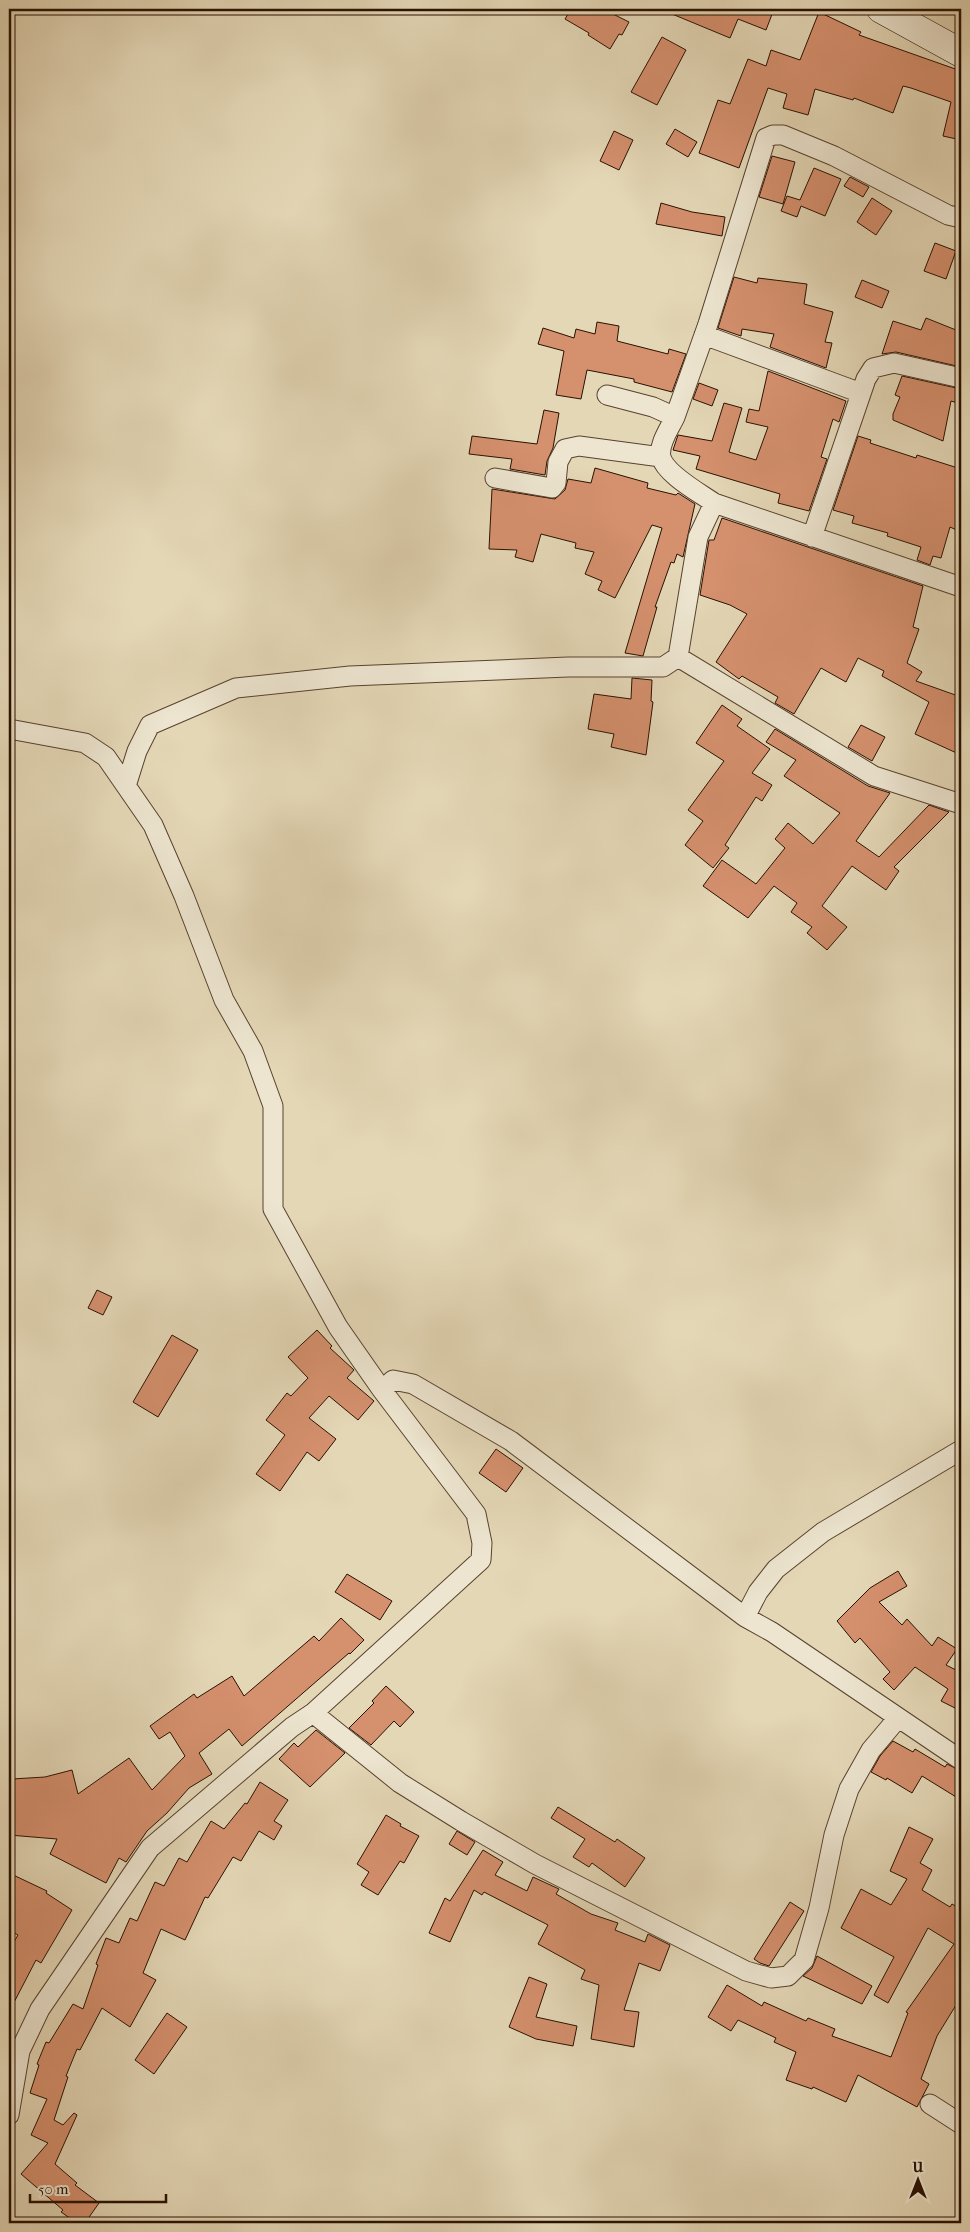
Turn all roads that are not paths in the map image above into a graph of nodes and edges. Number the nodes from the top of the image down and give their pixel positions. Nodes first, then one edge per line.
1 (881, 9) edge
2 (961, 53) edge
3 (961, 218) edge
4 (704, 335) junction
5 (961, 378) edge
6 (861, 393) junction
7 (607, 395) dead end
8 (676, 417) junction
9 (661, 457) junction
10 (495, 478) dead end
11 (714, 504) junction
12 (812, 537) junction
13 (961, 587) edge
14 (678, 657) junction
15 (9, 730) edge
16 (126, 786) junction
17 (961, 804) edge
18 (382, 1390) junction
19 (961, 1450) edge
20 (745, 1617) junction
21 (313, 1712) junction
22 (898, 1718) junction
23 (961, 1760) edge
24 (930, 2104) dead end
25 (9, 2115) edge
26 (961, 2124) edge

1 - 2 street
3 - 4 street
4 - 6 street
4 - 8 street
5 - 6 street
6 - 12 street
7 - 8 street
8 - 9 street
9 - 10 street
9 - 11 street
11 - 12 street
11 - 14 street
12 - 13 street
14 - 16 street
14 - 17 street
15 - 16 street
16 - 18 street
18 - 20 street
18 - 21 street
19 - 20 street
20 - 22 street
21 - 22 street
21 - 25 street
22 - 23 street
24 - 26 street

